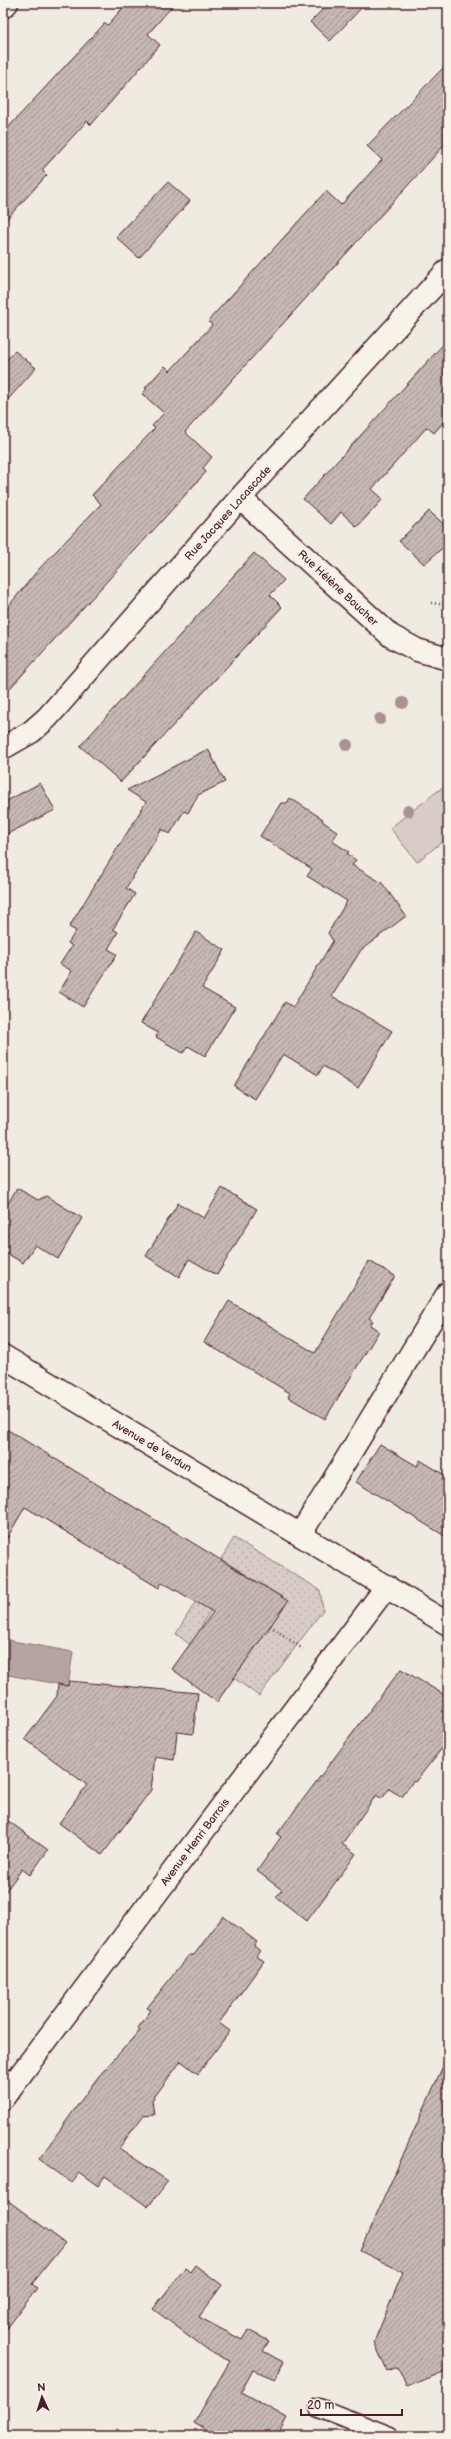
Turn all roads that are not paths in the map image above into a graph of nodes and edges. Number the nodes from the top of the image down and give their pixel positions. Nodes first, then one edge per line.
1 (7, 3) edge
2 (3, 7) edge
3 (448, 270) edge
4 (240, 498) junction
5 (448, 659) edge
6 (3, 748) edge
7 (448, 1293) edge
8 (3, 1356) edge
9 (300, 1535) junction
10 (387, 1586) junction
11 (448, 1624) edge
12 (3, 2098) edge
13 (319, 2408) dead end
14 (390, 2436) edge

1 - 2 street
3 - 4 street, Rue Jacques Lacascade
4 - 5 street, Rue Hélène Boucher
4 - 6 street, Rue Jacques Lacascade
7 - 9 street
8 - 9 street, Avenue de Verdun
9 - 10 street, Avenue de Verdun
10 - 11 street, Avenue de Verdun
10 - 12 street, Avenue Henri Barrois
13 - 14 lane

